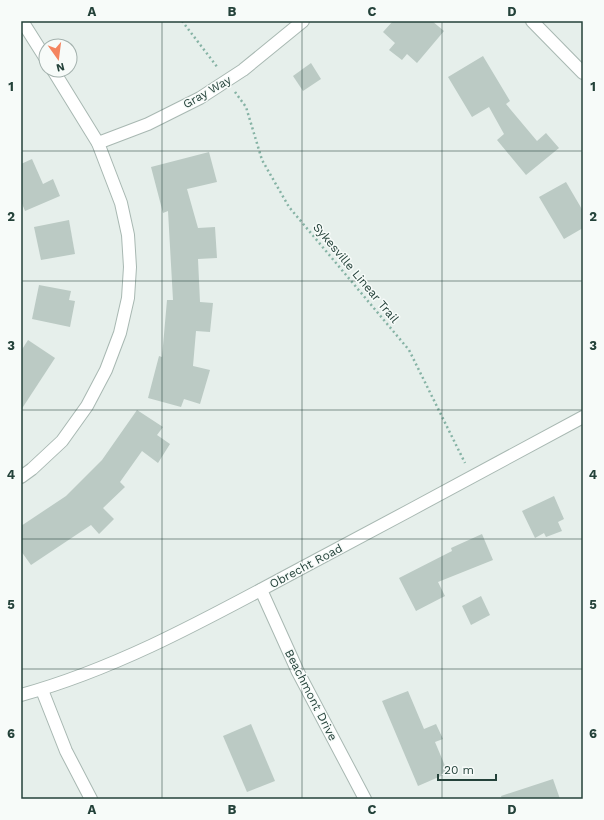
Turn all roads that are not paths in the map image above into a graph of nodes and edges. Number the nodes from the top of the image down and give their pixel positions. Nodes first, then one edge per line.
1 (22, 21) edge
2 (304, 21) edge
3 (532, 21) edge
4 (38, 47) edge
5 (583, 73) edge
6 (58, 78) edge
7 (98, 143) junction
8 (583, 418) edge
9 (21, 476) edge
10 (261, 590) junction
11 (42, 690) junction
12 (21, 695) edge
13 (91, 799) edge
14 (365, 799) edge

1 - 4 street
2 - 7 street, Gray Way
3 - 5 street
6 - 7 street
7 - 9 street
8 - 10 street, Obrecht Road
10 - 11 street, Obrecht Road
10 - 14 street, Beachmont Drive
11 - 12 street, Obrecht Road
11 - 13 street

